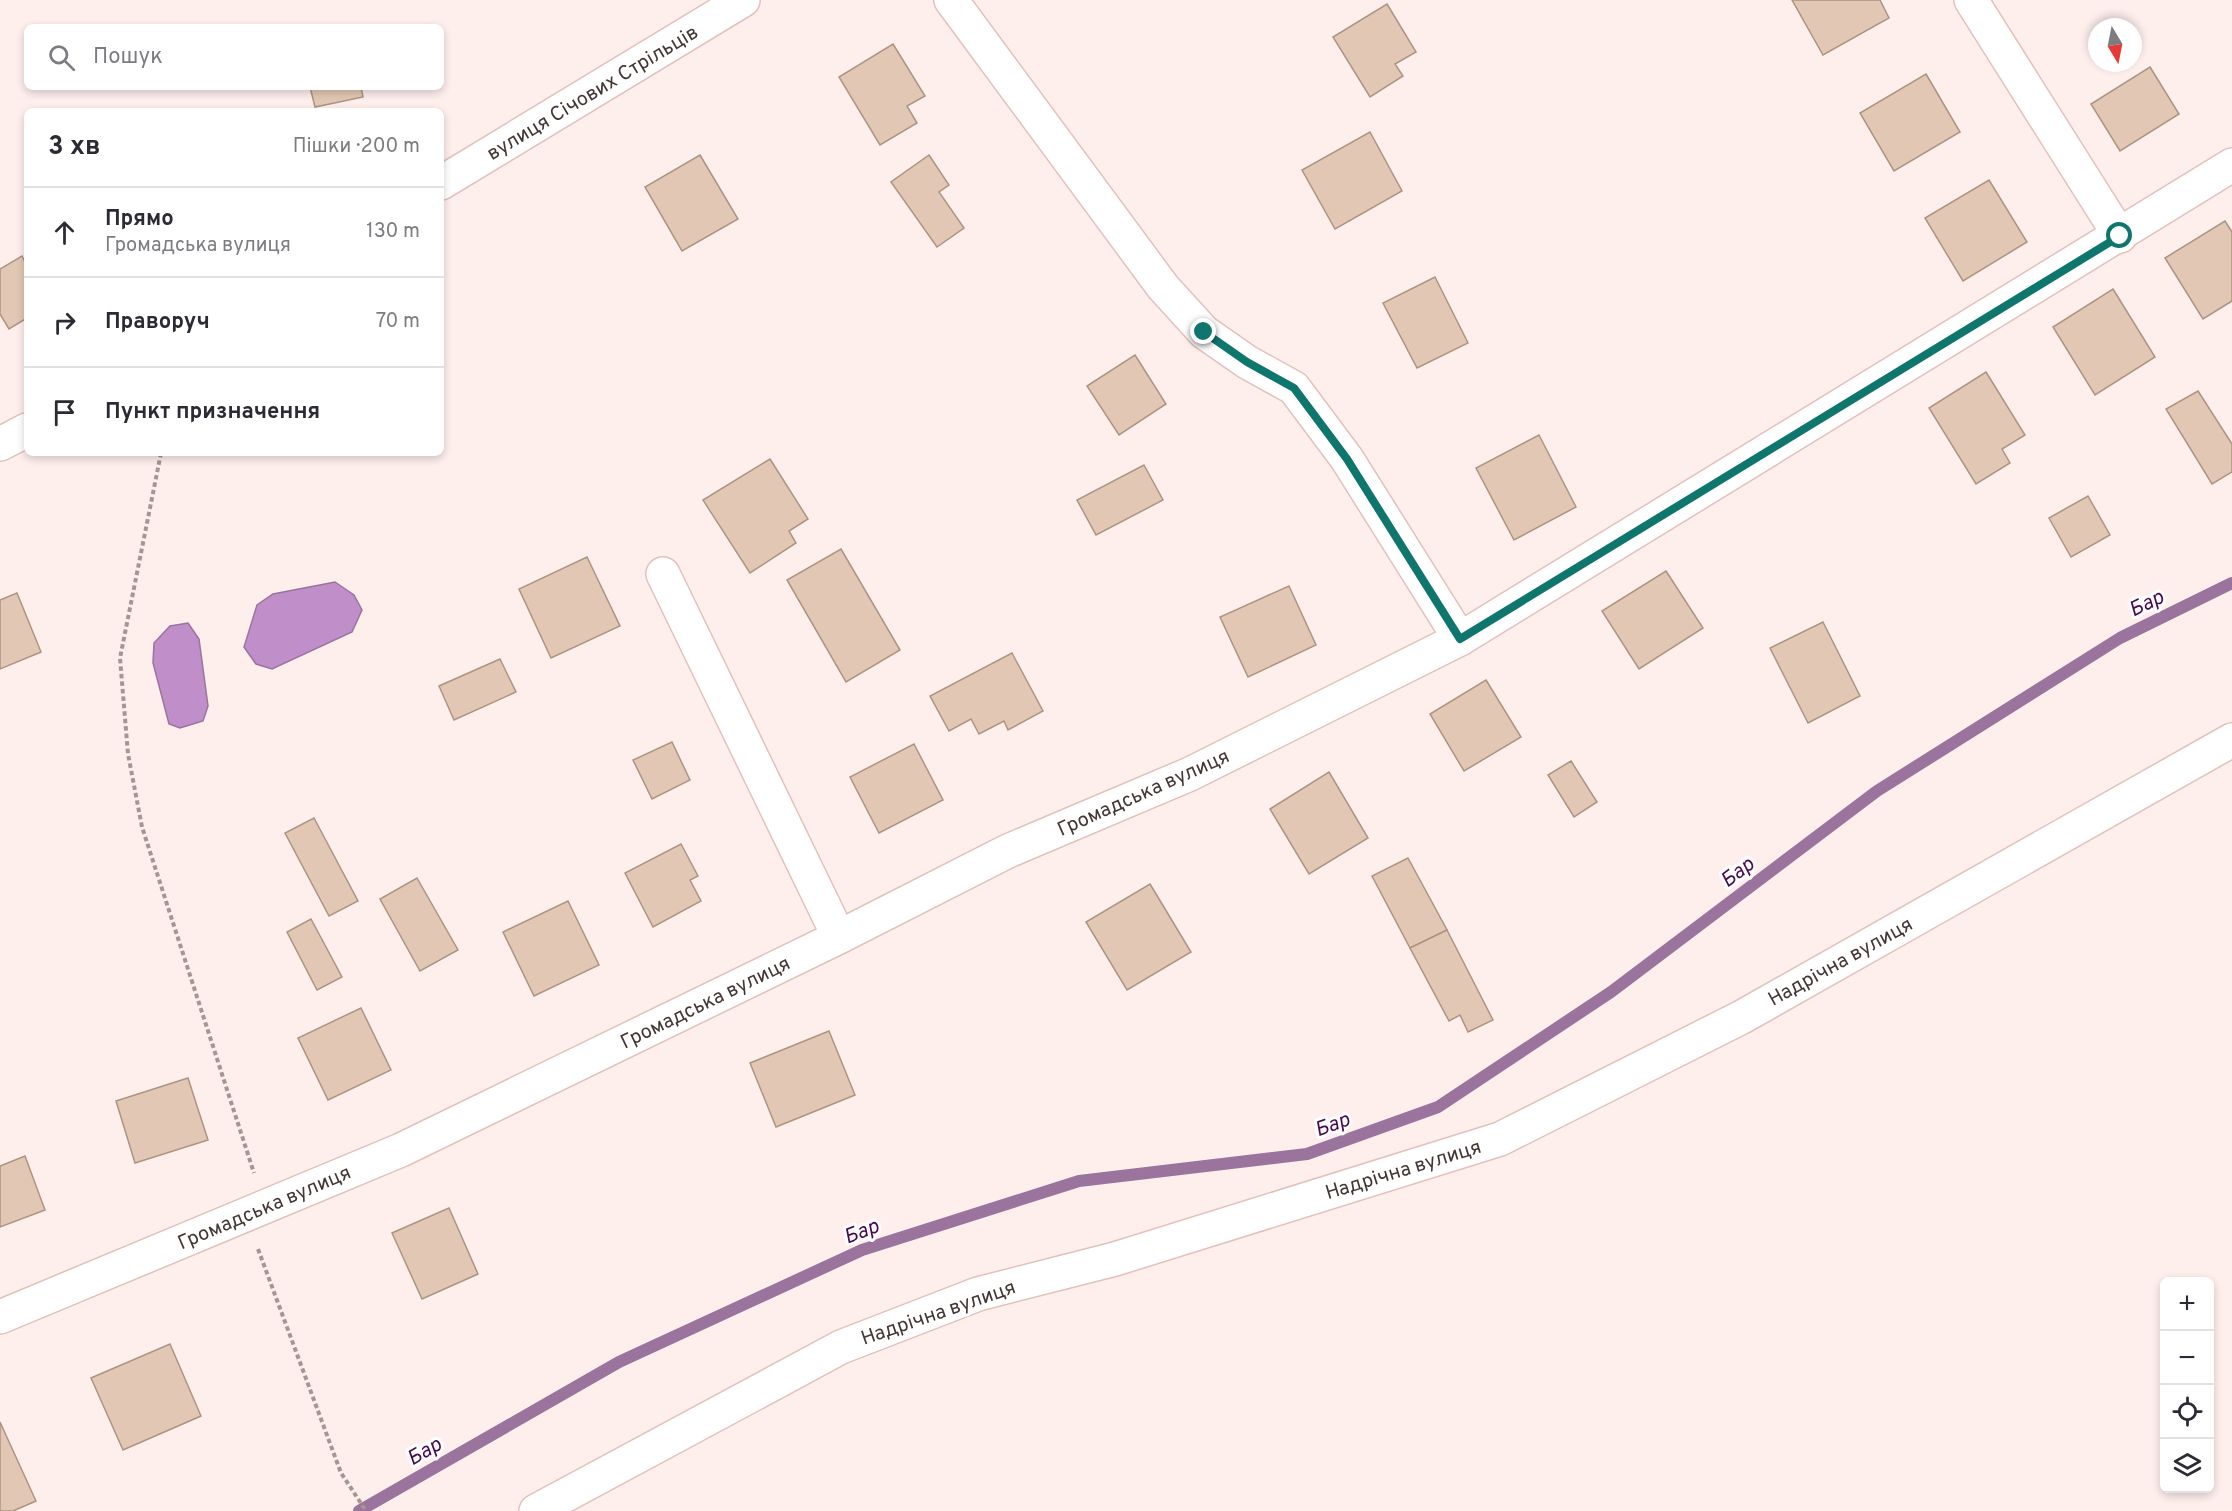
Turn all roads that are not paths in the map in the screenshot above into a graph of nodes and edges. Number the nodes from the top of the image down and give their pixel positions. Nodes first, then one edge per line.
1 (743, 0) edge
2 (951, 0) edge
3 (1971, 0) edge
4 (2232, 165) edge
5 (444, 181) edge
6 (2120, 236) junction
7 (24, 432) edge
8 (0, 444) edge
9 (663, 574) dead end
10 (1460, 639) junction
11 (2232, 740) edge
12 (839, 937) junction
13 (0, 1317) edge
14 (536, 1511) edge

1 - 5 street, вулиця Січових Стрільців
2 - 10 street
3 - 6 street
4 - 6 street, Громадська вулиця
6 - 10 street, Громадська вулиця
7 - 8 street
9 - 12 street
10 - 12 street, Громадська вулиця
11 - 14 street, Надрічна вулиця
12 - 13 street, Громадська вулиця

